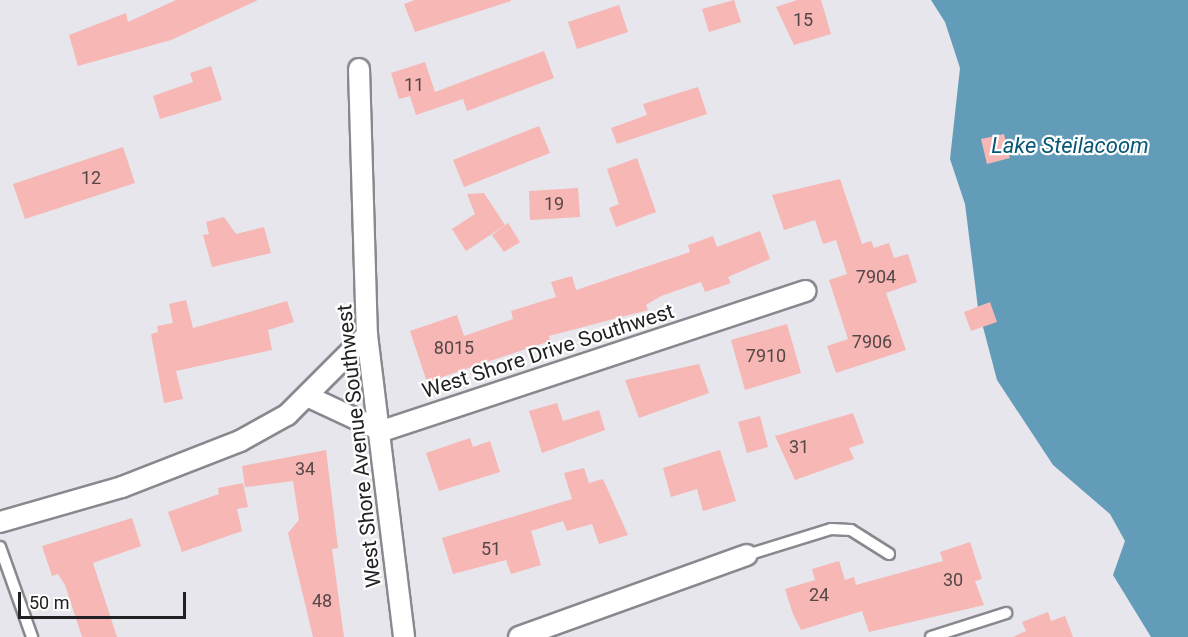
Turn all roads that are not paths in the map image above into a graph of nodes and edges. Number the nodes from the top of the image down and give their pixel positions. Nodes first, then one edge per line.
1 (359, 69) dead end
2 (805, 291) dead end
3 (368, 335) junction
4 (309, 397) junction
5 (382, 431) junction
6 (0, 522) edge
7 (0, 547) edge
8 (889, 554) dead end
9 (747, 555) joint
10 (1006, 614) dead end
11 (32, 637) edge
12 (404, 637) edge
13 (519, 637) edge
14 (931, 637) edge

1 - 3 street, West Shore Avenue Southwest
2 - 5 street, West Shore Drive Southwest
3 - 4 street
3 - 5 street, West Shore Avenue Southwest
4 - 5 street
4 - 6 street
5 - 12 street, West Shore Avenue Southwest
7 - 11 lane
8 - 9 lane
9 - 13 street
10 - 14 lane

